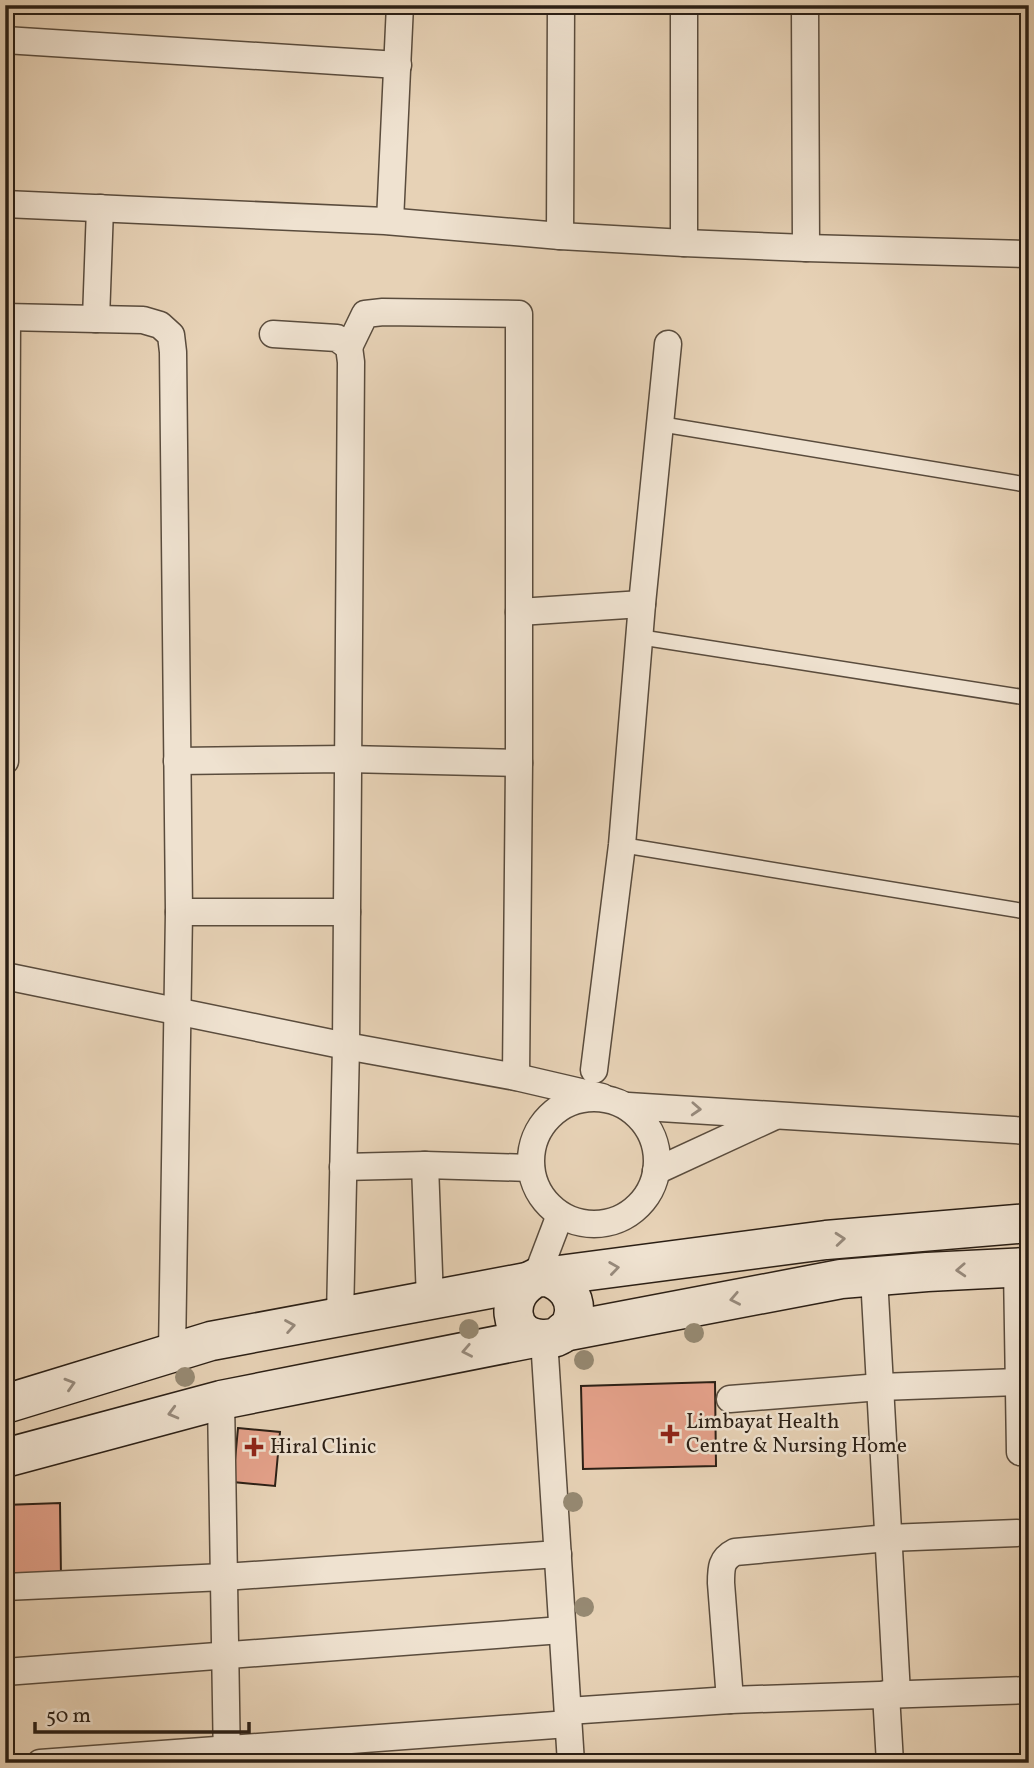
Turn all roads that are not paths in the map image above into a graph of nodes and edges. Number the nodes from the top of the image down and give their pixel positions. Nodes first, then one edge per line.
1 (400, 5) edge
2 (561, 5) edge
3 (684, 5) edge
4 (805, 5) edge
5 (5, 40) edge
6 (398, 65) junction
7 (5, 204) edge
8 (100, 208) junction
9 (390, 221) junction
10 (560, 236) junction
11 (684, 243) junction
12 (806, 248) junction
13 (1029, 254) edge
14 (6, 317) edge
15 (96, 319) junction
16 (273, 334) dead end
17 (668, 344) dead end
18 (349, 346) junction
19 (660, 424) junction
20 (1029, 485) edge
21 (642, 604) junction
22 (519, 612) junction
23 (639, 637) junction
24 (1029, 698) edge
25 (347, 759) junction
26 (5, 761) edge
27 (177, 761) junction
28 (519, 763) junction
29 (622, 845) junction
30 (179, 912) junction
31 (347, 912) junction
32 (1029, 912) edge
33 (5, 976) edge
34 (178, 1011) junction
35 (346, 1046) junction
36 (594, 1070) dead end
37 (516, 1077) junction
38 (601, 1097) junction
39 (628, 1106) junction
40 (778, 1115) junction
41 (1029, 1131) edge
42 (425, 1165) junction
43 (343, 1167) junction
44 (531, 1168) junction
45 (656, 1171) junction
46 (560, 1215) junction
47 (1029, 1223) edge
48 (1023, 1267) edge
49 (874, 1277) junction
50 (537, 1279) junction
51 (430, 1300) junction
52 (340, 1317) junction
53 (547, 1336) junction
54 (172, 1353) junction
55 (1019, 1382) junction
56 (880, 1387) junction
57 (730, 1399) dead end
58 (221, 1400) junction
59 (5, 1404) edge
60 (1020, 1452) dead end
61 (5, 1458) edge
62 (1017, 1533) dead end
63 (888, 1538) junction
64 (558, 1554) junction
65 (224, 1577) junction
66 (5, 1587) edge
67 (562, 1630) junction
68 (226, 1654) junction
69 (5, 1672) edge
70 (1029, 1690) edge
71 (891, 1694) junction
72 (730, 1700) junction
73 (568, 1717) junction
74 (227, 1757) edge
75 (40, 1763) edge
76 (571, 1763) edge
77 (890, 1763) edge

1 - 6 street
2 - 10 street
3 - 11 street
4 - 12 street
5 - 6 street
6 - 9 street
7 - 8 street
8 - 9 street
8 - 15 street
9 - 10 street
10 - 11 street
11 - 12 street
12 - 13 street
14 - 15 street
14 - 26 street
15 - 27 street
16 - 18 street
17 - 19 street
18 - 22 street
18 - 25 street
19 - 20 lane
19 - 21 street
21 - 22 street
21 - 23 street
22 - 28 street
23 - 24 lane
23 - 29 street
25 - 27 street
25 - 28 street
25 - 31 street
27 - 30 street
28 - 37 street
29 - 32 lane
29 - 36 street
30 - 31 street
30 - 34 street
31 - 35 street
33 - 34 street
34 - 35 street
34 - 54 street
35 - 37 street
35 - 43 street
37 - 38 street
38 - 39 street
38 - 44 street
39 -> 40 street
39 - 45 street
40 - 41 street
40 - 45 street
42 - 43 street
42 - 44 street
42 - 51 street
43 - 52 street
44 - 46 street
45 - 46 street
46 - 50 street
50 -> 47 main road
48 -> 49 main road
48 - 55 street
49 -> 53 main road
49 - 56 street
50 - 51 main road
50 - 53 main road
50 - 53 main road
51 - 52 main road
54 -> 52 main road
53 -> 58 main road
53 - 64 street
59 -> 54 main road
55 - 56 street
55 - 60 street
56 - 57 street
56 - 63 street
58 -> 61 main road
58 - 65 street
62 - 63 street
63 - 71 street
63 - 72 street
64 - 65 street
64 - 67 street
65 - 66 street
65 - 68 street
67 - 68 street
67 - 73 street
68 - 69 street
68 - 74 street
70 - 71 street
71 - 72 street
71 - 77 street
72 - 73 street
73 - 74 street
73 - 76 street
74 - 75 street

